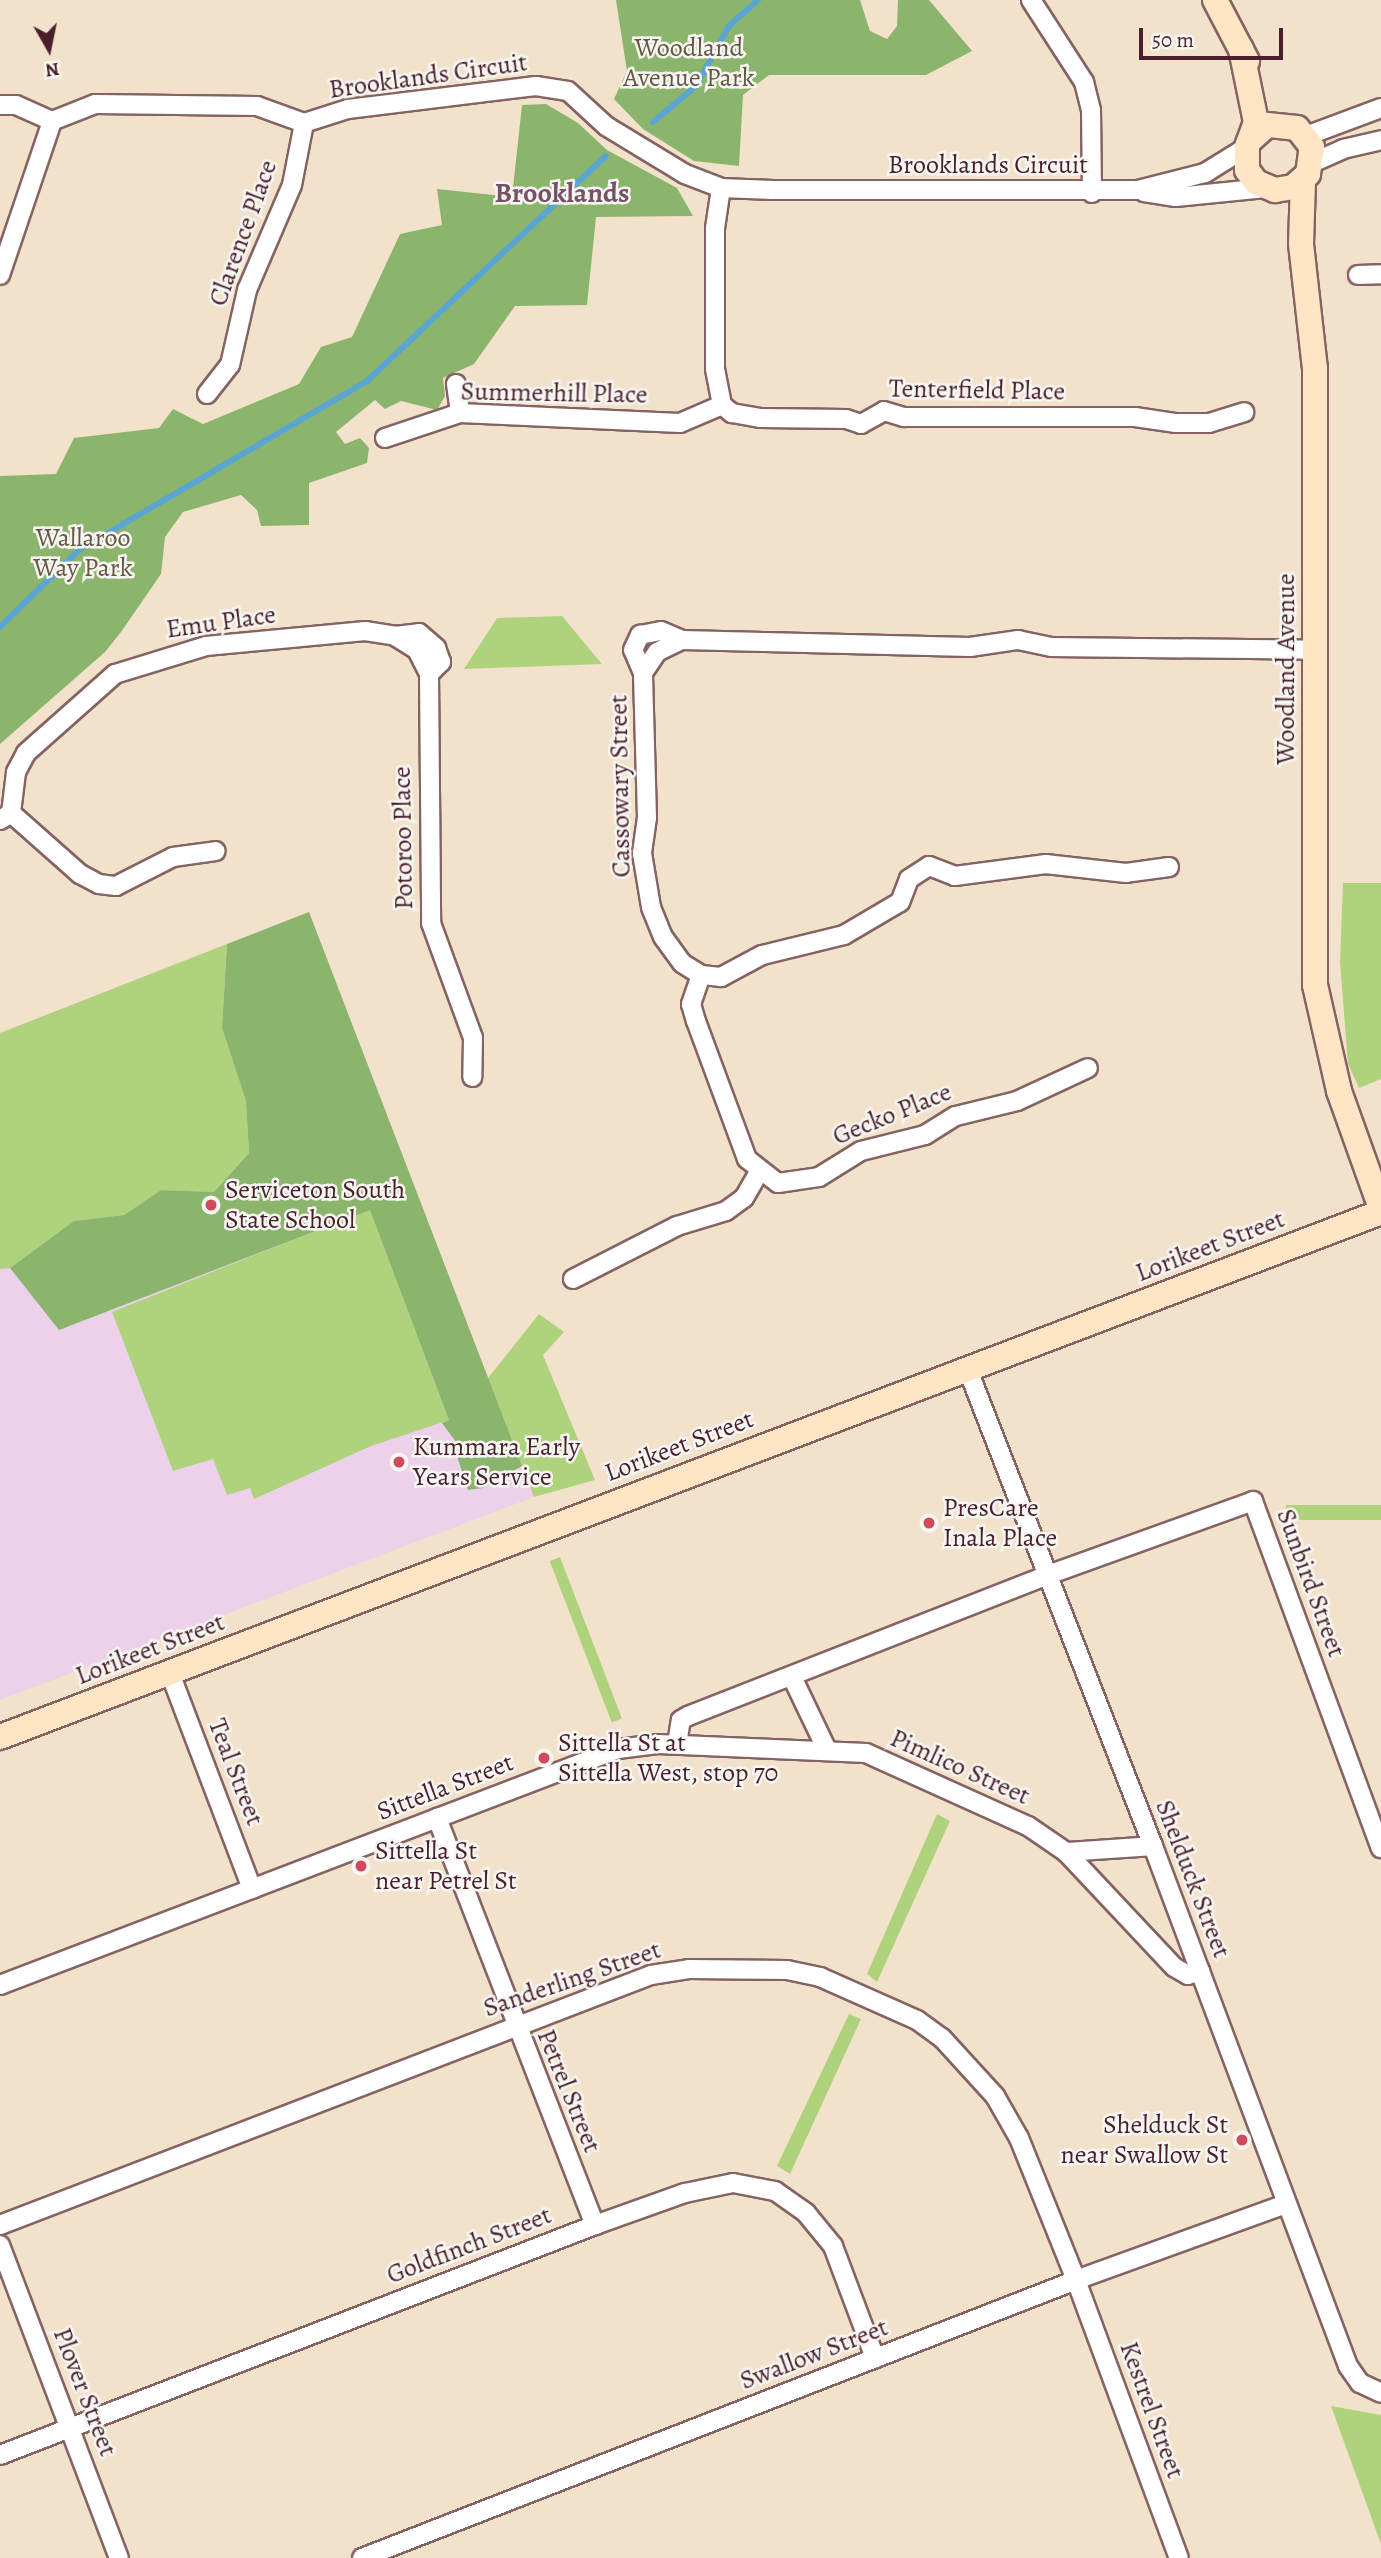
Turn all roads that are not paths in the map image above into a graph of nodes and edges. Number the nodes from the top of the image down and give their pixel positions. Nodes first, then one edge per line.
1 (1031, 0) edge
2 (1215, 0) edge
3 (1241, 49) junction
4 (0, 105) edge
5 (1381, 108) edge
6 (52, 121) junction
7 (304, 123) junction
8 (1296, 130) junction
9 (1381, 140) edge
10 (1248, 144) junction
11 (1308, 172) junction
12 (721, 188) junction
13 (1268, 188) junction
14 (1138, 190) junction
15 (1092, 193) junction
16 (1301, 244) junction
17 (1381, 274) edge
18 (0, 275) edge
19 (1358, 275) dead end
20 (456, 384) dead end
21 (207, 394) dead end
22 (722, 405) junction
23 (460, 412) junction
24 (1244, 412) dead end
25 (385, 438) dead end
26 (1317, 650) junction
27 (429, 674) joint
28 (5, 816) edge
29 (216, 851) dead end
30 (1169, 867) dead end
31 (701, 975) junction
32 (1088, 1068) dead end
33 (472, 1077) dead end
34 (759, 1171) junction
35 (1381, 1210) edge
36 (573, 1279) dead end
37 (968, 1370) junction
38 (1048, 1575) junction
39 (170, 1673) junction
40 (793, 1679) junction
41 (0, 1737) edge
42 (677, 1744) junction
43 (826, 1748) junction
44 (437, 1818) junction
45 (1153, 1846) junction
46 (1381, 1848) edge
47 (1066, 1852) junction
48 (252, 1889) junction
49 (1200, 1971) junction
50 (0, 1985) edge
51 (514, 2025) junction
52 (1286, 2204) junction
53 (0, 2225) edge
54 (595, 2225) junction
55 (0, 2245) edge
56 (1076, 2280) junction
57 (875, 2358) junction
58 (1381, 2393) edge
59 (71, 2427) junction
60 (0, 2455) edge
61 (383, 2554) edge
62 (119, 2558) edge
63 (362, 2558) edge
64 (1179, 2558) edge

1 - 15 street
2 - 3 street, Woodland Avenue
3 - 8 street, Woodland Avenue
3 - 10 street, Woodland Avenue
4 - 6 street
5 - 8 street
6 - 7 street, Brooklands Circuit
6 - 18 street
7 - 12 street, Brooklands Circuit
7 - 21 street, Clarence Place
8 - 10 street
8 - 11 street, Woodland Avenue
9 - 11 street
10 - 13 street, Woodland Avenue
10 - 14 street, Brooklands Circuit
11 - 13 street
11 - 16 street, Woodland Avenue
12 - 15 street, Brooklands Circuit
12 - 22 street
13 - 14 street, Brooklands Circuit
13 - 16 street, Woodland Avenue
14 - 15 street, Brooklands Circuit
16 - 26 street, Woodland Avenue
17 - 19 street
20 - 23 street
22 - 23 street, Summerhill Place
22 - 24 street, Tenterfield Place
23 - 25 street, Summerhill Place
26 - 31 street, Cassowary Street
26 - 35 street, Woodland Avenue
27 - 28 street, Emu Place
27 - 33 street, Potoroo Place
28 - 29 street
30 - 31 street
31 - 34 street
32 - 34 street, Gecko Place
34 - 36 street
35 - 37 street, Lorikeet Street
37 - 38 street, Shelduck Street
37 - 39 street, Lorikeet Street
38 - 40 street
38 - 45 street, Shelduck Street
38 - 46 street, Sunbird Street
39 - 41 street, Lorikeet Street
39 - 48 street, Teal Street
40 - 42 street
40 - 43 street
42 - 43 street, Pimlico Street
42 - 44 street, Sittella Street
43 - 47 street, Pimlico Street
44 - 48 street, Sittella Street
44 - 51 street, Petrel Street
45 - 47 street
45 - 49 street, Shelduck Street
47 - 49 street, Pimlico Street
48 - 50 street, Sittella Street
49 - 52 street, Shelduck Street
51 - 53 street, Sanderling Street
51 - 54 street, Petrel Street
51 - 56 street, Sanderling Street
52 - 56 street, Swallow Street
52 - 58 street, Shelduck Street
54 - 57 street, Goldfinch Street
54 - 59 street, Goldfinch Street
55 - 59 street, Plover Street
56 - 57 street, Swallow Street
56 - 64 street, Kestrel Street
57 - 61 street, Swallow Street
59 - 60 street, Goldfinch Street
59 - 62 street, Plover Street
61 - 63 street, Swallow Street

